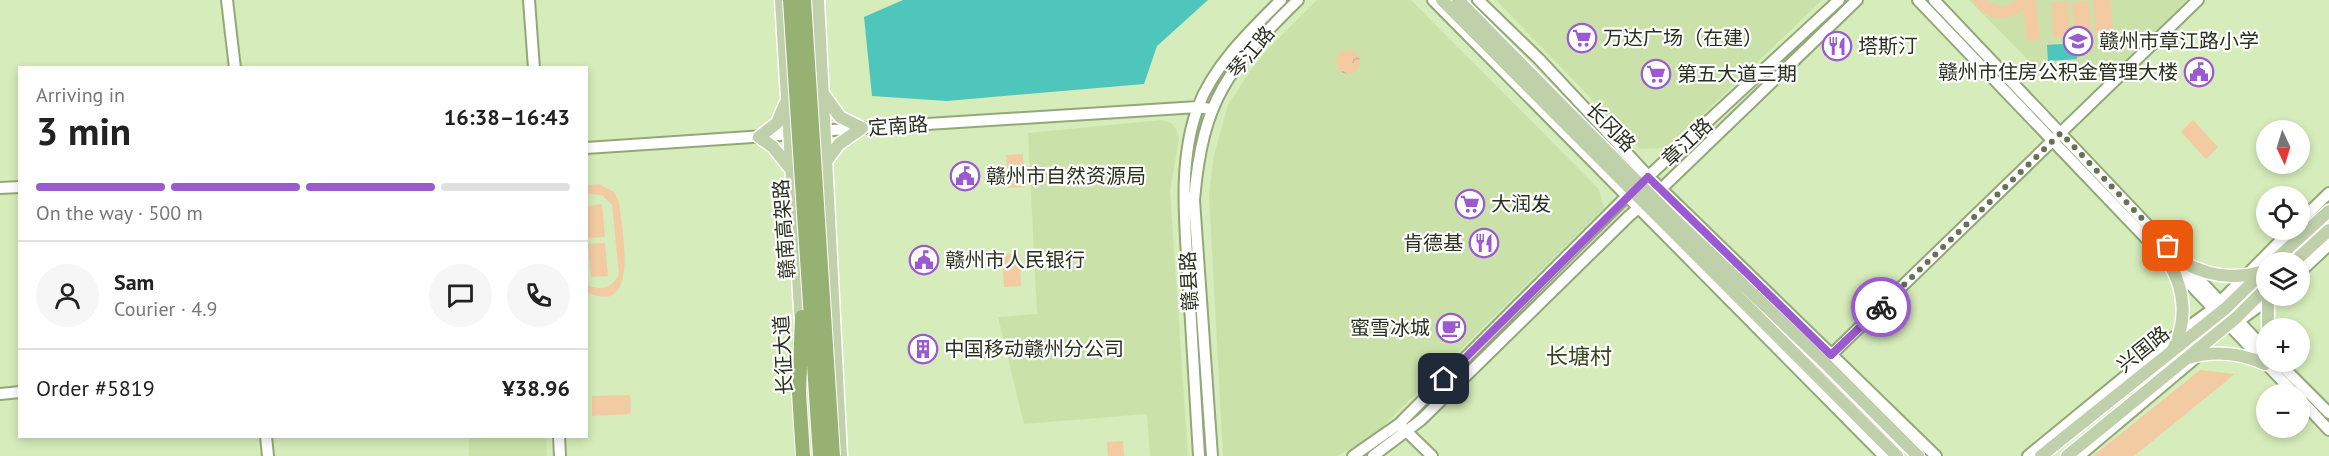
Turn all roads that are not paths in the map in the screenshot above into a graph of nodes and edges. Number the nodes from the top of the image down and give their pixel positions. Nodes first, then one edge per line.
1 (227, 0) edge
2 (529, 0) edge
3 (781, 0) edge
4 (790, 0) edge
5 (804, 0) edge
6 (818, 0) edge
7 (1281, 0) edge
8 (1298, 0) edge
9 (1433, 0) edge
10 (1442, 0) edge
11 (1458, 0) edge
12 (1478, 0) edge
13 (1839, 0) edge
14 (1857, 0) edge
15 (1918, 0) edge
16 (1934, 0) edge
17 (2198, 0) edge
18 (235, 66) edge
19 (534, 66) edge
20 (821, 90) junction
21 (786, 94) junction
22 (1198, 107) junction
23 (1210, 109) junction
24 (862, 128) junction
25 (823, 131) junction
26 (2061, 133) junction
27 (789, 135) junction
28 (759, 137) junction
29 (2052, 142) junction
30 (588, 148) edge
31 (825, 163) junction
32 (791, 170) junction
33 (18, 187) edge
34 (1637, 187) junction
35 (0, 188) edge
36 (2329, 193) edge
37 (1649, 200) junction
38 (2310, 211) edge
39 (2329, 211) edge
40 (2329, 230) edge
41 (2281, 240) edge
42 (2329, 245) edge
43 (804, 249) junction
44 (2284, 252) edge
45 (2305, 252) edge
46 (2310, 263) edge
47 (2176, 264) junction
48 (2256, 272) edge
49 (2244, 276) junction
50 (2256, 277) edge
51 (2256, 304) edge
52 (2220, 308) junction
53 (2233, 323) junction
54 (2179, 333) junction
55 (2256, 342) edge
56 (2172, 350) junction
57 (2256, 352) edge
58 (1831, 355) junction
59 (2199, 355) junction
60 (2256, 361) edge
61 (2178, 362) junction
62 (2273, 372) edge
63 (2288, 372) edge
64 (2285, 384) edge
65 (18, 392) edge
66 (0, 393) edge
67 (2310, 410) edge
68 (2329, 413) edge
69 (1404, 428) junction
70 (2329, 430) edge
71 (266, 438) edge
72 (559, 438) edge
73 (268, 456) edge
74 (560, 456) edge
75 (803, 456) edge
76 (810, 456) edge
77 (820, 456) edge
78 (833, 456) edge
79 (841, 456) edge
80 (1199, 456) edge
81 (1212, 456) edge
82 (1353, 456) edge
83 (1373, 456) edge
84 (1432, 456) edge
85 (1884, 456) edge
86 (1897, 456) edge
87 (1918, 456) edge
88 (1936, 456) edge
89 (2028, 456) edge
90 (2041, 456) edge
91 (2067, 456) edge
92 (2079, 456) edge

1 - 18 main road
2 - 19 main road
3 - 21 main road, 长征大道
4 - 43 highway, 赣南高架路, bridge
5 - 78 highway, 赣南高架路, bridge
6 - 20 main road
7 - 22 main road, 琴江路
8 - 23 main road, 琴江路
9 - 34 main road
10 - 34 main road, 长冈路
11 - 34 main road, 长冈路
12 - 34 main road
13 - 34 main road, 章江路
14 - 37 main road, 章江路
15 - 29 main road
16 - 26 main road
17 - 26 main road
20 - 24 main road
20 - 25 main road
21 - 27 main road, 长征大道
21 - 28 main road
22 - 23 main road, 定南路
22 - 24 main road, 定南路
22 - 80 main road, 赣县路
23 - 81 main road, 赣县路
24 - 25 main road, 定南路
24 - 31 main road
25 - 27 main road, 定南路
25 - 31 main road
26 - 29 main road
26 - 47 main road
27 - 28 main road, 定南路
27 - 32 main road, 长征大道
28 - 30 main road, 定南路
28 - 32 main road
29 - 47 main road
29 - 58 main road
31 - 79 main road
32 - 76 main road, 长征大道
33 - 35 main road
34 - 37 main road, 长冈路
34 - 37 main road
34 - 69 main road, 章江路
36 - 38 main road
37 - 58 main road
37 - 69 main road, 章江路
37 - 85 main road
37 - 86 main road, 长冈路
37 - 87 main road, 长冈路
39 - 44 main road, 兴国路
40 - 45 main road
41 - 49 main road
42 - 46 main road
43 - 75 highway, bridge
43 - 77 highway, 赣南高架路, bridge
47 - 49 main road
47 - 52 main road
47 - 54 main road
48 - 49 main road
49 - 52 main road
50 - 52 main road, 兴国路
51 - 53 main road, 兴国路
52 - 53 main road
52 - 54 main road
52 - 56 main road, 兴国路
53 - 55 main road
53 - 57 main road
53 - 59 main road
53 - 61 main road, 兴国路
54 - 56 main road
54 - 89 main road
56 - 90 main road, 兴国路
58 - 88 main road
59 - 60 main road
59 - 61 main road
59 - 92 main road
61 - 91 main road, 兴国路
62 - 64 main road
63 - 68 main road
65 - 66 main road
67 - 70 main road
69 - 82 main road, 章江路
69 - 83 main road, 章江路
69 - 84 main road
71 - 73 main road
72 - 74 main road

